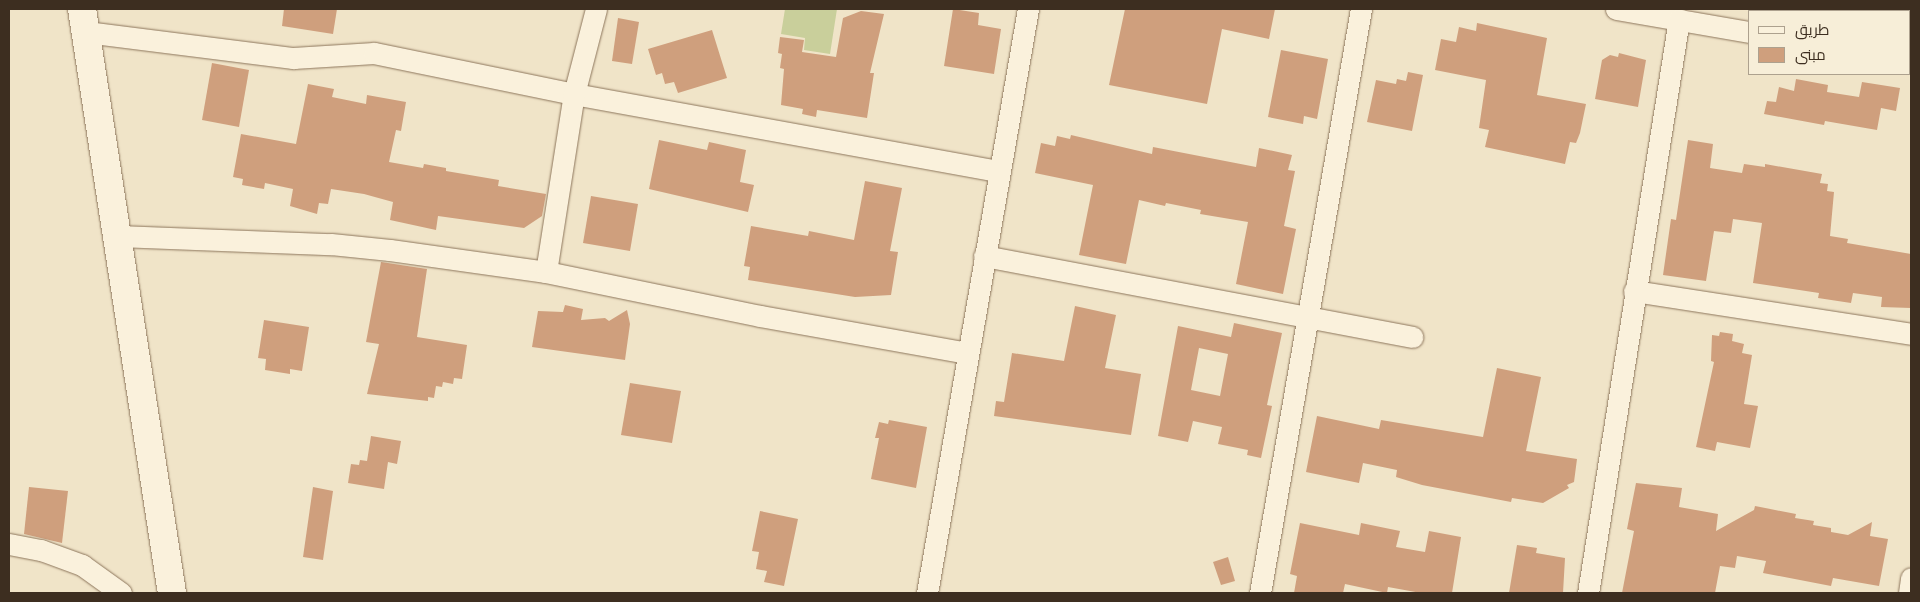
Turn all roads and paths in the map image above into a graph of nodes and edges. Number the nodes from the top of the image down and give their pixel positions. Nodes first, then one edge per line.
1 (596, 9) edge
2 (1028, 9) edge
3 (1362, 9) edge
4 (1616, 9) edge
5 (1679, 19) junction
6 (84, 20) edge
7 (1748, 32) edge
8 (574, 94) junction
9 (999, 171) junction
10 (118, 236) junction
11 (984, 256) junction
12 (546, 272) junction
13 (1634, 291) junction
14 (1307, 316) junction
15 (1911, 334) edge
16 (1412, 338) dead end
17 (968, 353) junction
18 (9, 544) edge
19 (1911, 578) edge
20 (120, 593) edge
21 (172, 593) edge
22 (927, 593) edge
23 (1260, 593) edge
24 (1588, 593) edge
25 (1909, 593) edge

1 - 8 street
2 - 9 street
3 - 14 street
4 - 5 street
5 - 7 street
5 - 13 street
6 - 8 street
6 - 10 street
8 - 9 street
8 - 12 street
9 - 11 street
10 - 12 street
10 - 21 street
11 - 14 street
11 - 17 street
12 - 17 street
13 - 15 street
13 - 24 street
14 - 16 street
14 - 23 street
17 - 22 street
18 - 20 street
19 - 25 street

